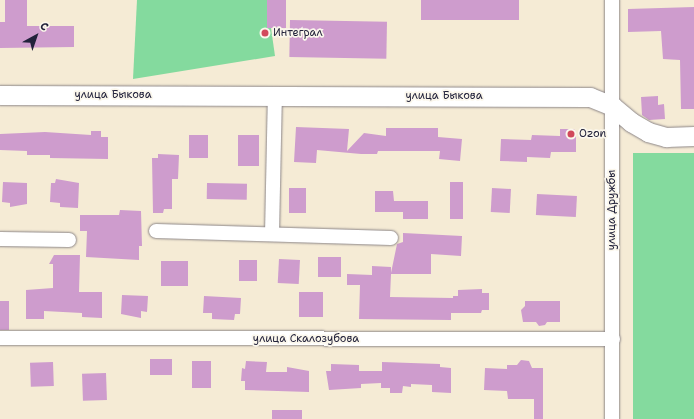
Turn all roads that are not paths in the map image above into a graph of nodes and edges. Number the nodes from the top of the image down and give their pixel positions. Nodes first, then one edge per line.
1 (612, 0) edge
2 (0, 95) edge
3 (275, 96) junction
4 (612, 106) junction
5 (694, 136) edge
6 (156, 231) dead end
7 (272, 234) junction
8 (0, 238) edge
9 (391, 238) dead end
10 (69, 240) dead end
11 (0, 338) edge
12 (612, 339) junction
13 (612, 419) edge

1 - 4 street, улица Дружбы
2 - 3 street, улица Быкова
3 - 4 street, улица Быкова
3 - 7 street
4 - 5 street, улица Быкова
4 - 12 street, улица Дружбы
6 - 7 street
7 - 9 street
8 - 10 street
11 - 12 street, улица Скалозубова
12 - 13 street, улица Дружбы

